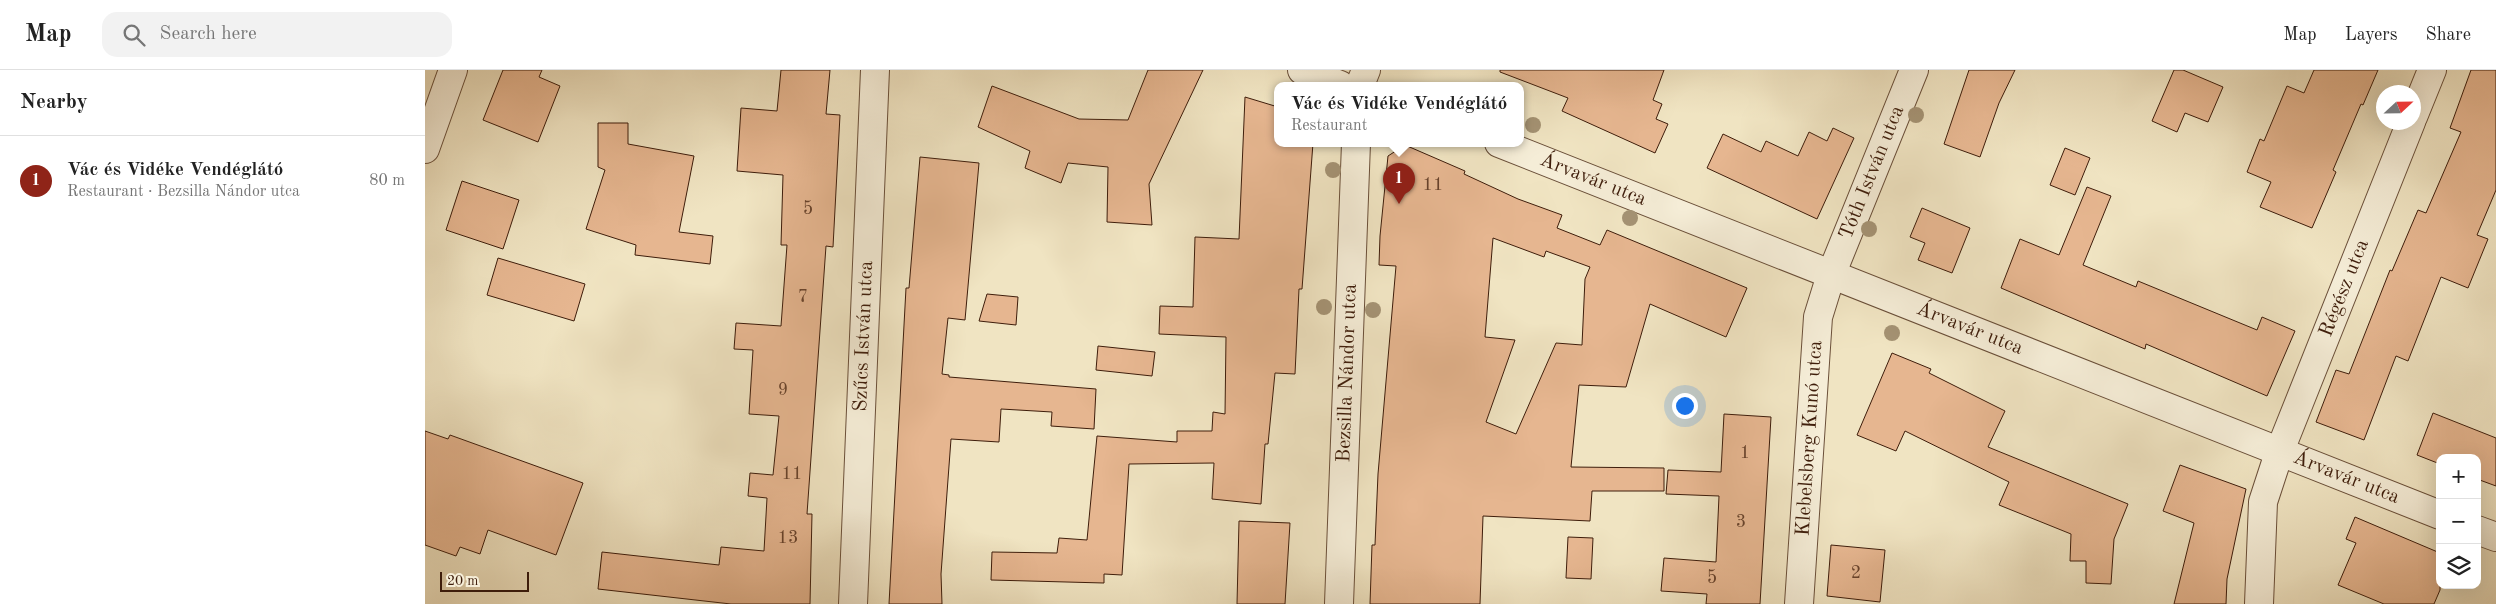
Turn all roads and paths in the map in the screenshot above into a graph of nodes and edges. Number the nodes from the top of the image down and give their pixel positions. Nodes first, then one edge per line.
1 (453, 70) edge
2 (875, 70) edge
3 (1302, 70) edge
4 (1366, 70) edge
5 (1914, 70) edge
6 (2432, 70) edge
7 (1332, 82) edge
8 (1361, 82) edge
9 (2421, 97) edge
10 (2408, 130) edge
11 (1355, 147) edge
12 (1509, 147) edge
13 (425, 150) edge
14 (1831, 275) junction
15 (2279, 453) junction
16 (2436, 514) edge
17 (2481, 531) edge
18 (2496, 537) edge
19 (853, 604) edge
20 (1339, 604) edge
21 (1799, 604) edge
22 (2259, 604) edge

1 - 13 street
2 - 19 street, Szűcs István utca
3 - 7 street
4 - 8 street
5 - 14 street, Tóth István utca
6 - 9 street
10 - 15 street, Régész utca
11 - 20 street, Bezsilla Nándor utca
12 - 14 street, Árvavár utca
14 - 15 street, Árvavár utca
14 - 21 street, Klebelsberg Kunó utca
15 - 16 street, Árvavár utca
15 - 22 street, Régész utca
17 - 18 street

